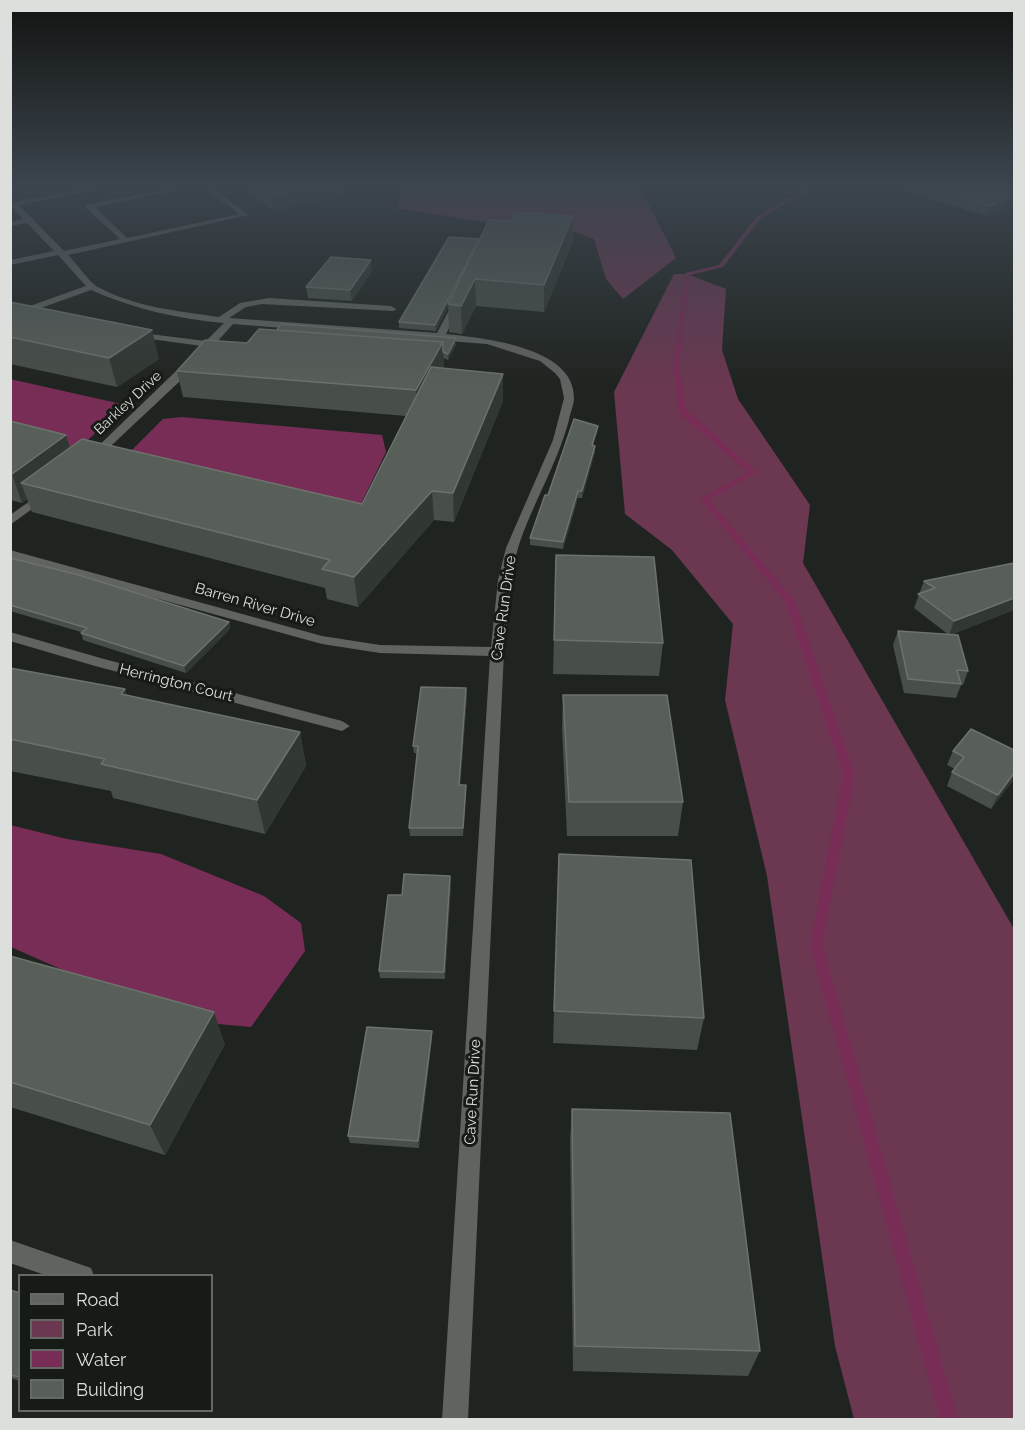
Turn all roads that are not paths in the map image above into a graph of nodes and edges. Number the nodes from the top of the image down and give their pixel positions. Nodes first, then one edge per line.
1 (61, 253) edge
2 (57, 254) edge
3 (10, 263) edge
4 (91, 287) junction
5 (460, 296) edge
6 (391, 309) dead end
7 (10, 316) edge
8 (226, 321) junction
9 (123, 332) edge
10 (440, 336) junction
11 (208, 345) junction
12 (232, 347) edge
13 (80, 468) edge
14 (54, 488) edge
15 (10, 521) edge
16 (10, 554) edge
17 (10, 636) edge
18 (497, 652) junction
19 (342, 726) dead end
20 (10, 1251) edge
21 (80, 1274) edge
22 (455, 1419) edge

1 - 4 street, Cave Run Drive
2 - 3 street
4 - 7 street
4 - 8 street, Cave Run Drive
5 - 10 street
6 - 8 street, Barkley Drive
8 - 10 street, Cave Run Drive
8 - 11 street, Barkley Drive
9 - 11 street
10 - 18 street, Cave Run Drive
11 - 12 street
11 - 13 street, Barkley Drive
14 - 15 street
16 - 18 street, Barren River Drive
17 - 19 street, Herrington Court
18 - 22 street, Cave Run Drive
20 - 21 street

